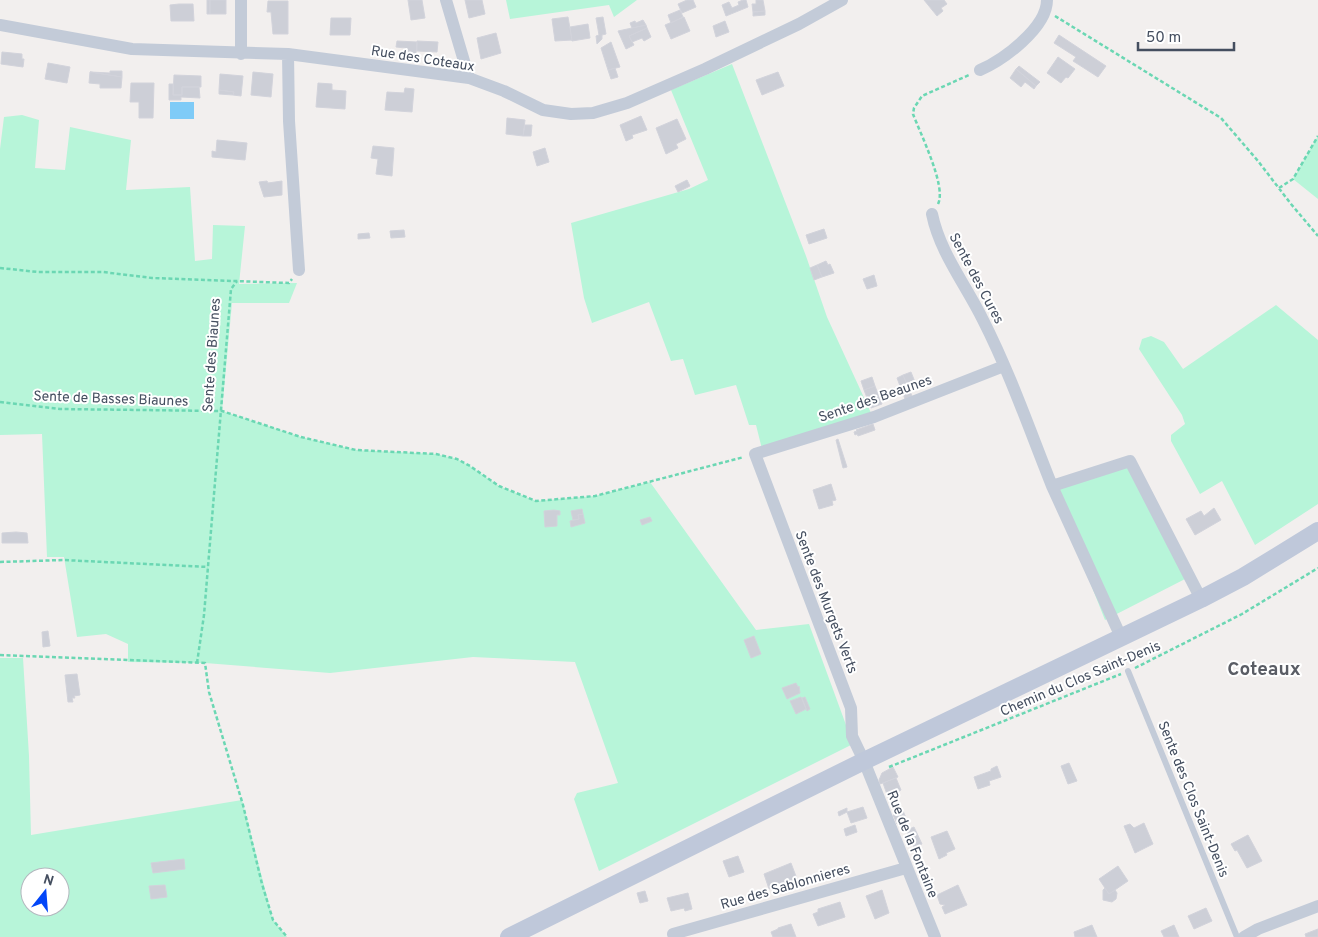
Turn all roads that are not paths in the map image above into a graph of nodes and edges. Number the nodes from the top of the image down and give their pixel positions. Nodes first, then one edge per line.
1 (241, 0) edge
2 (446, 0) edge
3 (842, 0) edge
4 (1047, 4) edge
5 (0, 25) edge
6 (241, 54) junction
7 (288, 54) junction
8 (980, 70) road end
9 (468, 78) junction
10 (932, 214) road end
11 (299, 270) road end
12 (1004, 366) junction
13 (755, 454) joint
14 (1052, 486) junction
15 (1318, 531) edge
16 (1201, 599) junction
17 (1121, 637) junction
18 (1128, 671) road end
19 (866, 768) junction
20 (906, 868) junction
21 (1318, 906) edge
22 (673, 934) dead end
23 (509, 937) edge
24 (935, 937) edge
25 (1237, 937) edge
26 (1244, 937) edge

1 - 6 street
2 - 9 street
3 - 9 street, Rue des Coteaux
4 - 8 street
5 - 6 street, Rue des Coteaux
6 - 7 street, Rue des Coteaux
7 - 9 street, Rue des Coteaux
7 - 11 street
10 - 12 street, Sente des Cures
12 - 13 street, Sente des Beaunes
12 - 14 street, Sente des Cures
13 - 19 street, Sente des Murgets Verts
14 - 16 street
14 - 17 street, Sente des Cures
15 - 16 main road
16 - 17 main road
17 - 19 main road
18 - 25 lane, Sente des Clos Saint-Denis
19 - 20 street, Rue de la Fontaine
19 - 23 main road
20 - 22 street, Rue des Sablonnieres
20 - 24 street, Rue de la Fontaine
21 - 26 street

